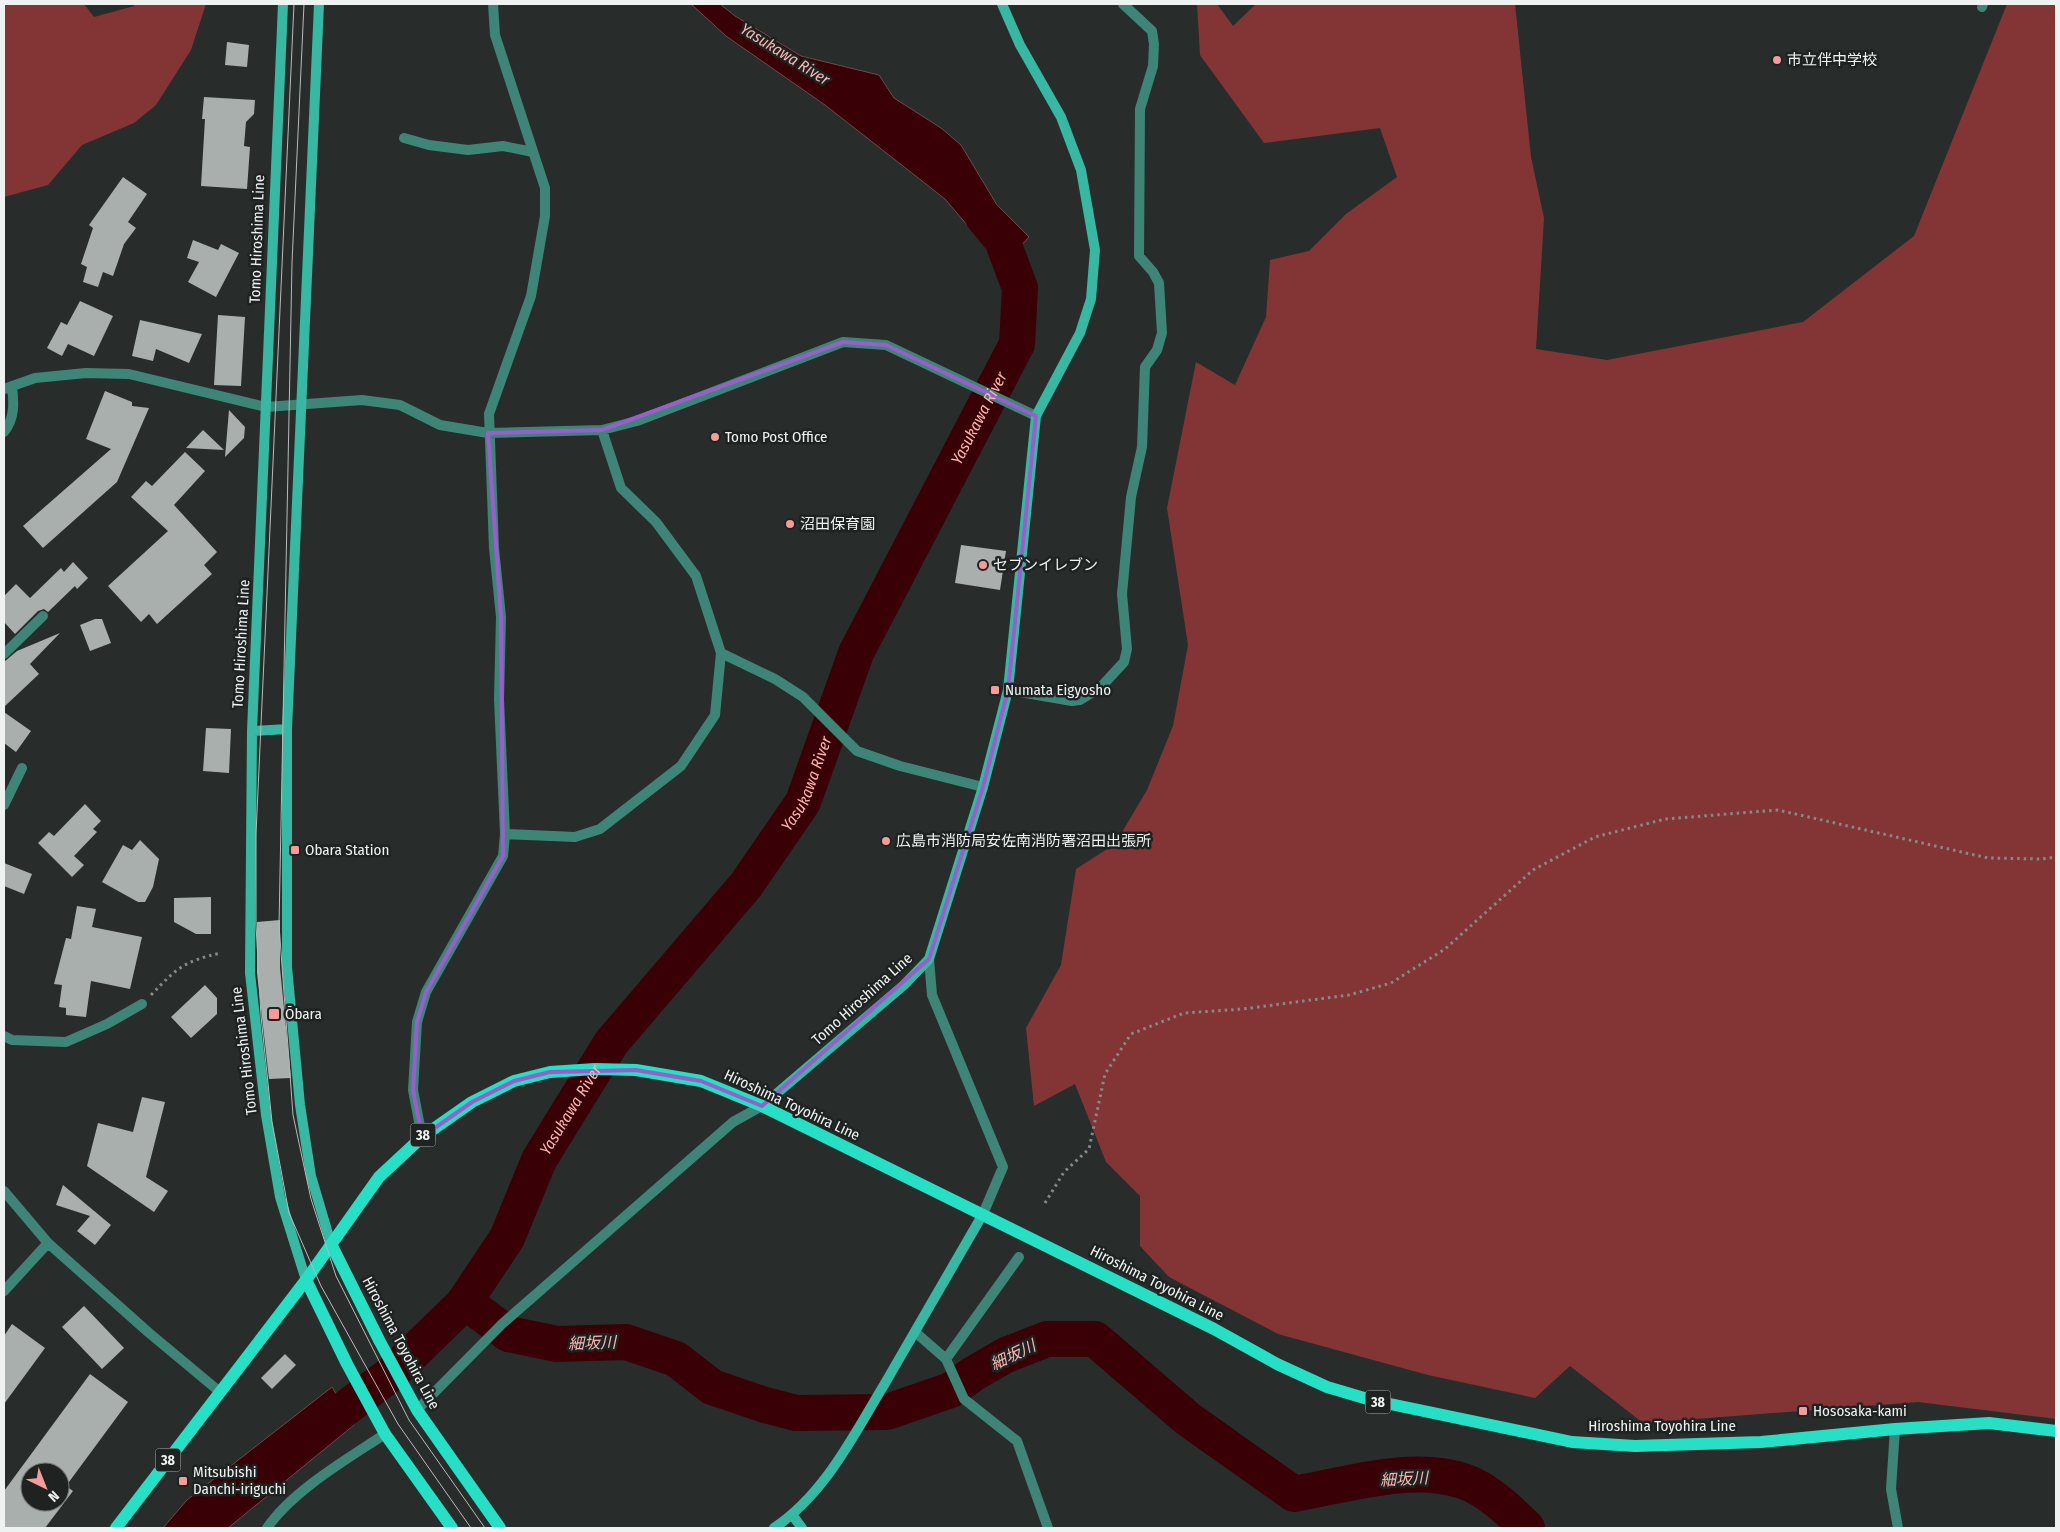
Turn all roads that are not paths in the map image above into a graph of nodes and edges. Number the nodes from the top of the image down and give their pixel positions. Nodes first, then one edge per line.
1 (282, 4) edge
2 (319, 4) edge
3 (493, 4) edge
4 (1002, 4) edge
5 (1123, 4) edge
6 (404, 138) dead end
7 (533, 152) junction
8 (8, 388) edge
9 (303, 404) junction
10 (266, 407) junction
11 (1036, 416) junction
12 (602, 430) junction
13 (4, 432) edge
14 (488, 433) junction
15 (43, 616) dead end
16 (721, 652) junction
17 (4, 654) edge
18 (1008, 690) junction
19 (288, 728) junction
20 (252, 731) junction
21 (22, 768) dead end
22 (983, 788) junction
23 (4, 805) edge
24 (505, 834) junction
25 (928, 959) junction
26 (142, 1004) road end
27 (4, 1036) edge
28 (762, 1106) junction
29 (422, 1137) junction
30 (4, 1190) edge
31 (983, 1214) junction
32 (48, 1243) junction
33 (331, 1244) junction
34 (1019, 1257) dead end
35 (306, 1280) junction
36 (4, 1291) edge
37 (915, 1332) junction
38 (946, 1359) junction
39 (220, 1392) junction
40 (414, 1404) junction
41 (382, 1429) junction
42 (1895, 1429) junction
43 (2056, 1431) edge
44 (793, 1516) junction
45 (116, 1528) edge
46 (267, 1528) edge
47 (452, 1528) edge
48 (500, 1528) edge
49 (774, 1528) edge
50 (802, 1528) edge
51 (1048, 1528) edge
52 (1898, 1528) edge

1 - 10 main road, Tomo Hiroshima Line
2 - 9 main road
3 - 7 street
4 - 11 main road, Tomo Hiroshima Line
5 - 18 street
6 - 7 street
7 - 14 street
8 - 10 street
8 - 13 street
9 - 10 street
9 - 14 street
9 - 19 main road
10 - 20 main road, Tomo Hiroshima Line
11 - 12 street
11 - 18 main road, Tomo Hiroshima Line
12 - 14 street
12 - 16 street
14 - 24 street
15 - 17 street
16 - 22 street
16 - 24 street
18 - 22 main road, Tomo Hiroshima Line
19 - 20 main road
19 - 33 main road
20 - 35 main road, Tomo Hiroshima Line
21 - 23 street
22 - 25 main road, Tomo Hiroshima Line
24 - 29 street
25 - 28 main road, Tomo Hiroshima Line
25 - 31 street
26 - 27 street
28 - 29 main road, Hiroshima Toyohira Line / 38
28 - 31 main road, Hiroshima Toyohira Line / 38
28 - 40 street
29 - 33 main road, Hiroshima Toyohira Line / 38
30 - 32 street
31 - 37 main road
31 - 42 main road, Hiroshima Toyohira Line / 38
32 - 36 street
32 - 39 street
33 - 35 main road, Hiroshima Toyohira Line / 38
33 - 40 main road, Hiroshima Toyohira Line
34 - 38 street
35 - 39 main road, Hiroshima Toyohira Line / 38
35 - 41 main road
37 - 38 street
37 - 44 main road
38 - 51 street
39 - 45 main road, Hiroshima Toyohira Line / 38
40 - 48 main road, Hiroshima Toyohira Line
41 - 46 street
41 - 47 main road
42 - 43 main road, Hiroshima Toyohira Line / 38
42 - 52 street
44 - 49 main road
44 - 50 main road

